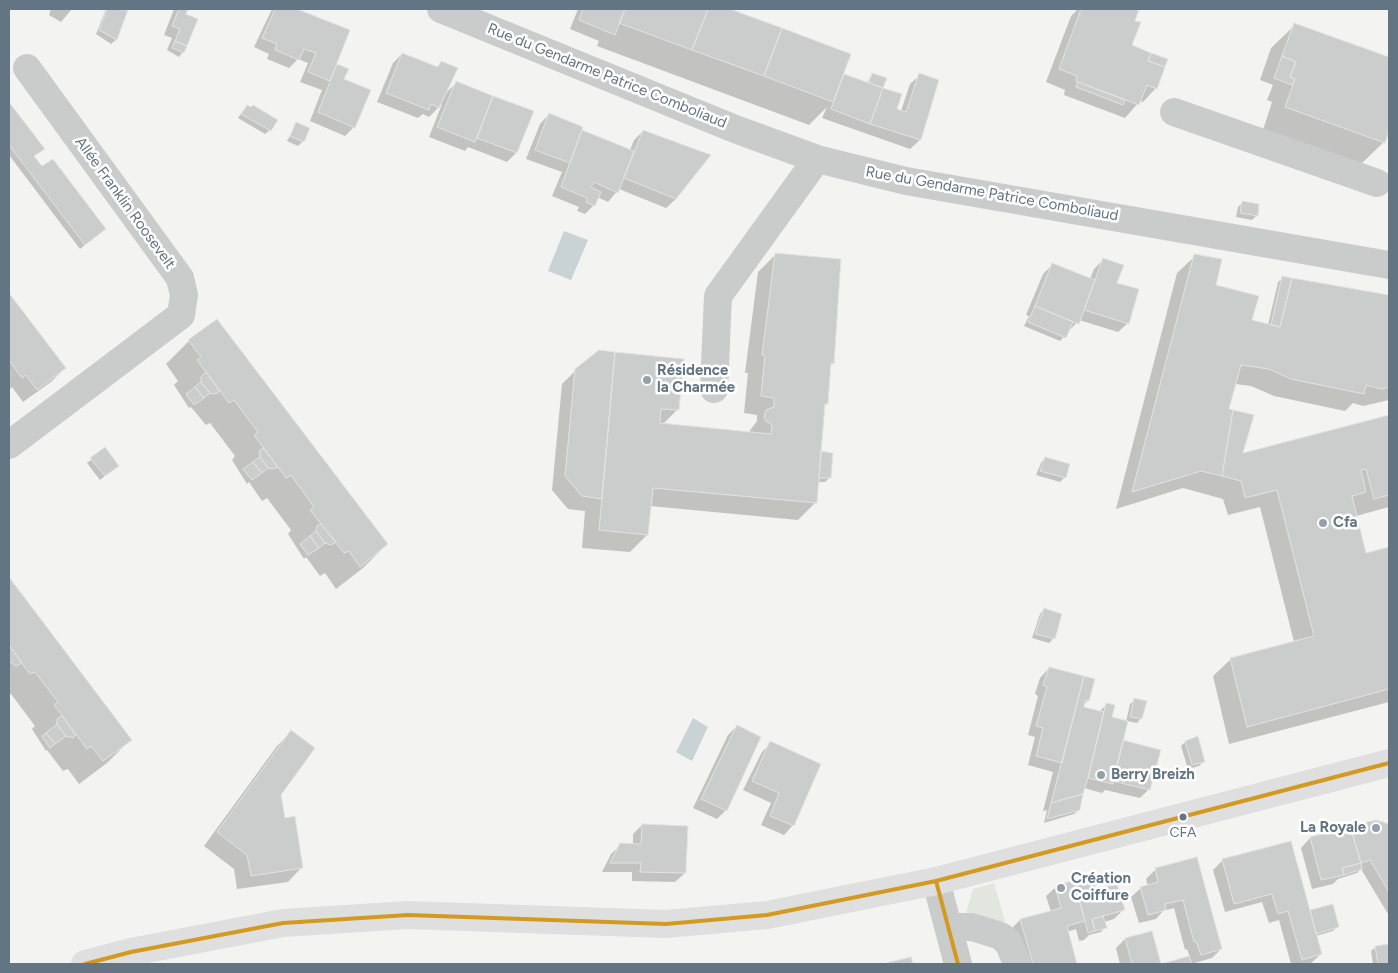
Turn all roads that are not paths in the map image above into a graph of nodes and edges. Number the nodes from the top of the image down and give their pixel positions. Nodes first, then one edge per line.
1 (442, 9) edge
2 (27, 68) dead end
3 (1174, 112) dead end
4 (818, 159) junction
5 (1377, 183) dead end
6 (1389, 265) edge
7 (714, 389) dead end
8 (9, 445) edge
9 (1389, 763) edge
10 (936, 881) junction
11 (948, 927) junction
12 (85, 964) edge
13 (958, 964) edge
14 (1017, 964) edge

1 - 4 street, Rue du Gendarme Patrice Comboliaud
2 - 8 street, Allée Franklin Roosevelt
3 - 5 street
4 - 6 street, Rue du Gendarme Patrice Comboliaud
4 - 7 street
9 - 10 main road
10 - 11 street
10 - 12 main road
11 - 13 street
11 - 14 street

